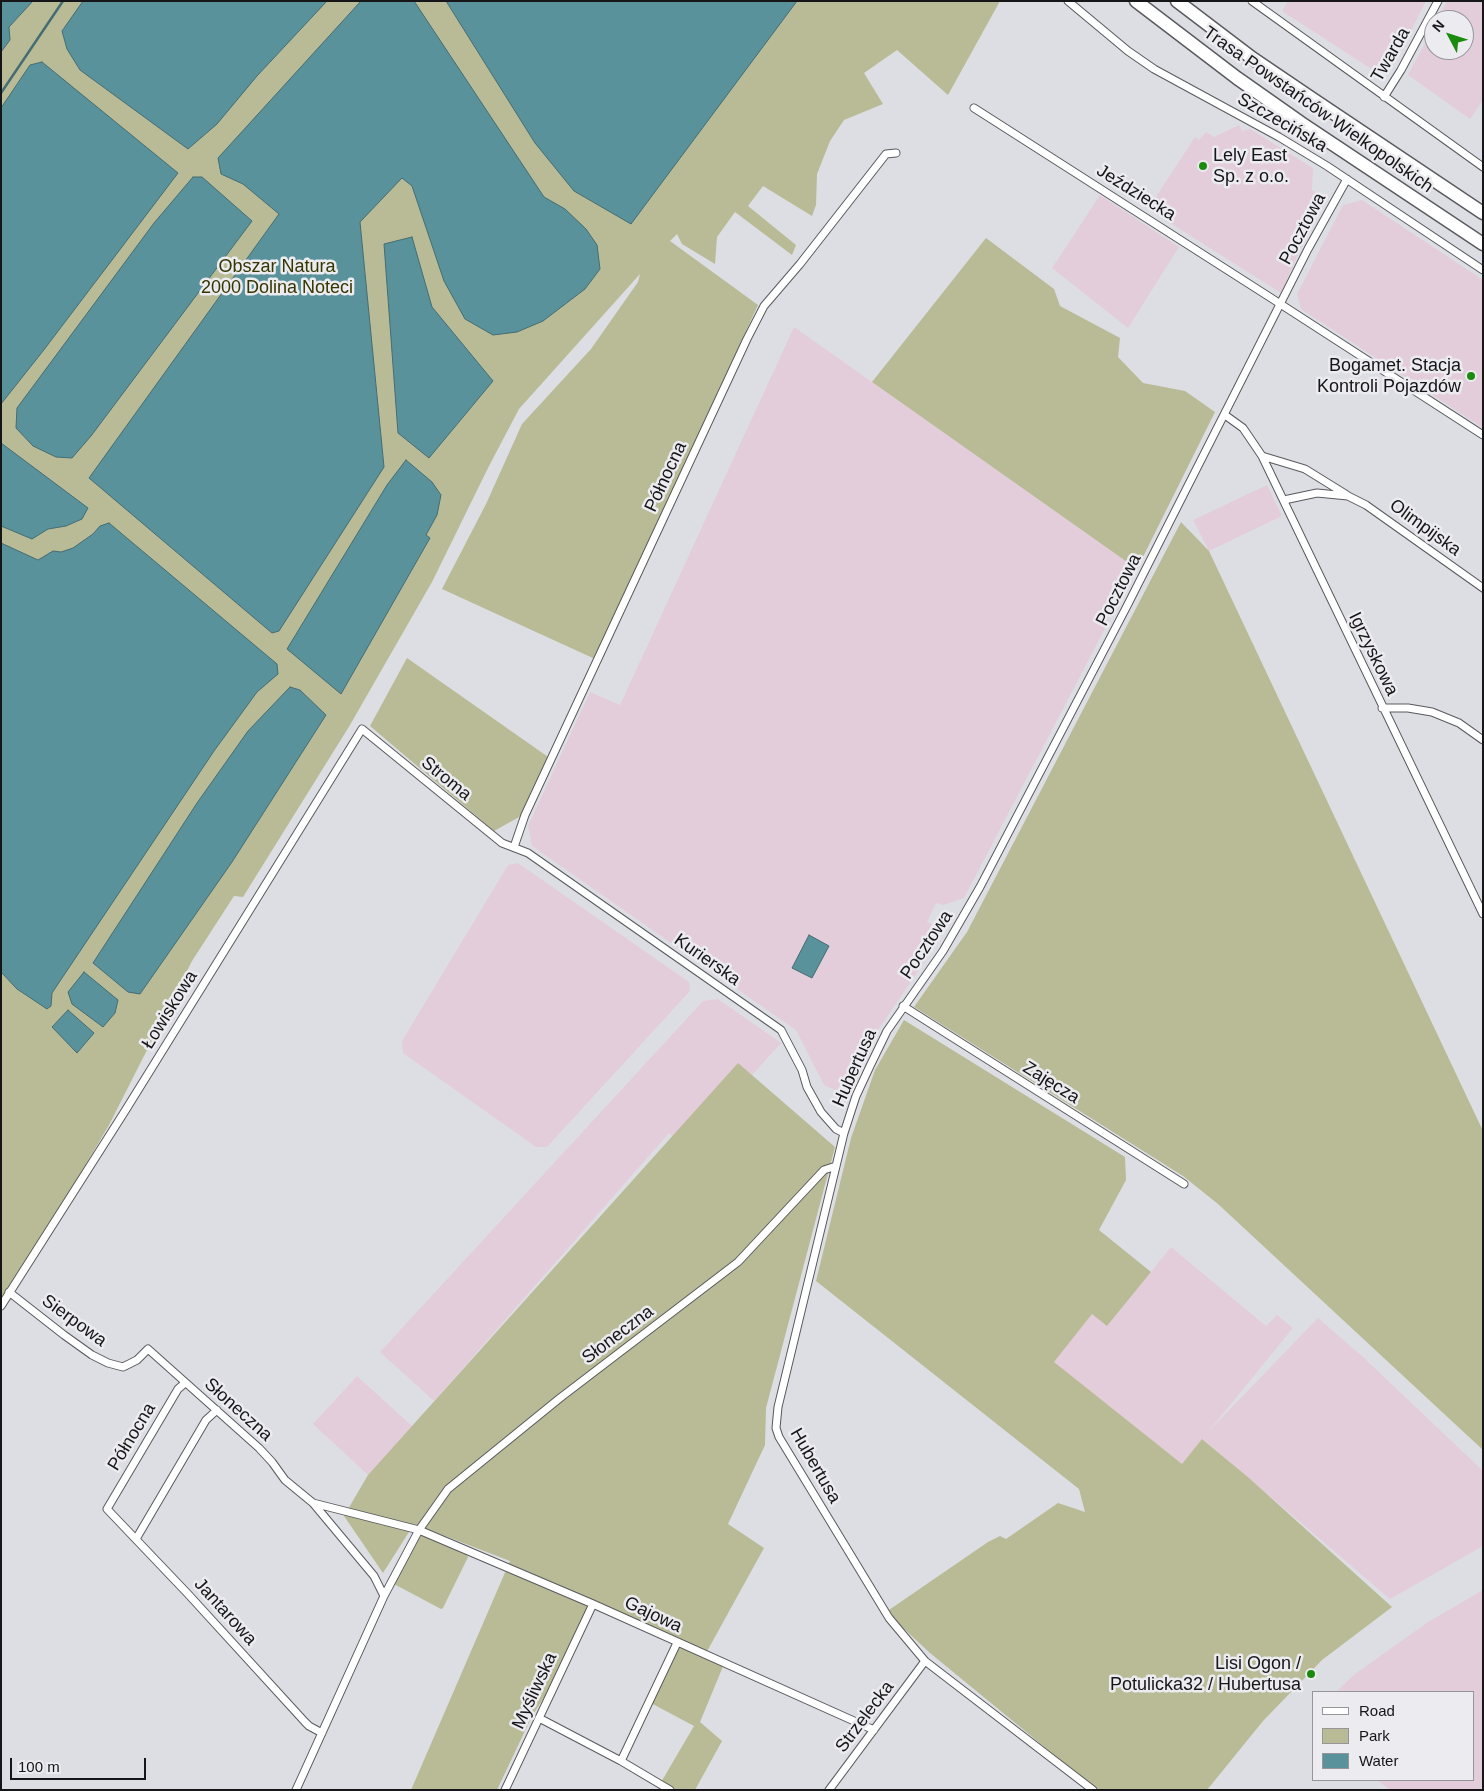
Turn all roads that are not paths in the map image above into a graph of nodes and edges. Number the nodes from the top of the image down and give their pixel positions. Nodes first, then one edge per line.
1 (1068, 1) edge
2 (1136, 1) edge
3 (1177, 1) edge
4 (1252, 1) edge
5 (1438, 1) edge
6 (1384, 97) junction
7 (974, 108) dead end
8 (896, 153) dead end
9 (1483, 167) edge
10 (1346, 179) junction
11 (1483, 213) edge
12 (1483, 244) edge
13 (1483, 270) edge
14 (1280, 304) junction
15 (1225, 415) junction
16 (1483, 436) edge
17 (1262, 456) junction
18 (1348, 496) junction
19 (1284, 500) junction
20 (1483, 588) edge
21 (1382, 708) junction
22 (362, 729) joint
23 (1483, 740) edge
24 (514, 847) junction
25 (1483, 914) edge
26 (903, 1006) junction
27 (844, 1133) junction
28 (836, 1166) junction
29 (1184, 1184) dead end
30 (10, 1292) junction
31 (1, 1306) edge
32 (148, 1349) joint
33 (185, 1383) junction
34 (217, 1410) junction
35 (313, 1503) junction
36 (107, 1509) joint
37 (419, 1530) junction
38 (136, 1539) junction
39 (384, 1596) junction
40 (593, 1604) junction
41 (677, 1643) junction
42 (925, 1661) junction
43 (539, 1718) junction
44 (874, 1730) junction
45 (322, 1733) junction
46 (621, 1761) junction
47 (296, 1790) edge
48 (505, 1790) edge
49 (670, 1790) edge
50 (829, 1790) edge
51 (1093, 1790) edge

1 - 10 street, Szczecińska
2 - 12 highway, Trasa Powstańców Wielkopolskich
3 - 11 highway, Trasa Powstańców Wielkopolskich
4 - 6 street
5 - 6 street, Twarda
6 - 9 street
7 - 14 street, Jeździecka
8 - 24 street, Północna
10 - 13 street, Szczecińska
10 - 14 street, Pocztowa
14 - 15 street, Pocztowa
14 - 16 street, Jeździecka
15 - 17 street, Igrzyskowa
15 - 26 street, Pocztowa
17 - 18 street, Olimpijska
17 - 19 street, Igrzyskowa
18 - 19 street, Olimpijska
18 - 20 street, Olimpijska
19 - 21 street, Igrzyskowa
21 - 23 street
21 - 25 street, Igrzyskowa
22 - 24 street, Stroma
22 - 30 street, Łowiskowa
24 - 27 street, Kurierska
26 - 27 street, Hubertusa
26 - 29 street, Zajęcza
27 - 28 street, Hubertusa
28 - 37 street, Słoneczna
28 - 42 street, Hubertusa
30 - 31 street, Łowiskowa
30 - 32 street, Sierpowa
32 - 33 street, Słoneczna
33 - 34 street, Słoneczna
33 - 36 street, Północna
34 - 35 street, Słoneczna
34 - 38 street
35 - 37 street, Słoneczna
35 - 39 street
36 - 38 street, Jantarowa
37 - 39 street, Słoneczna
37 - 40 street, Gajowa
38 - 45 street, Jantarowa
39 - 45 street, Słoneczna
40 - 41 street, Gajowa
40 - 43 street, Myśliwska
41 - 44 street, Gajowa
41 - 46 street
42 - 44 street, Strzelecka
42 - 51 street, Hubertusa
43 - 46 street
43 - 48 street, Myśliwska
44 - 50 street, Strzelecka
45 - 47 street, Słoneczna
46 - 49 street

